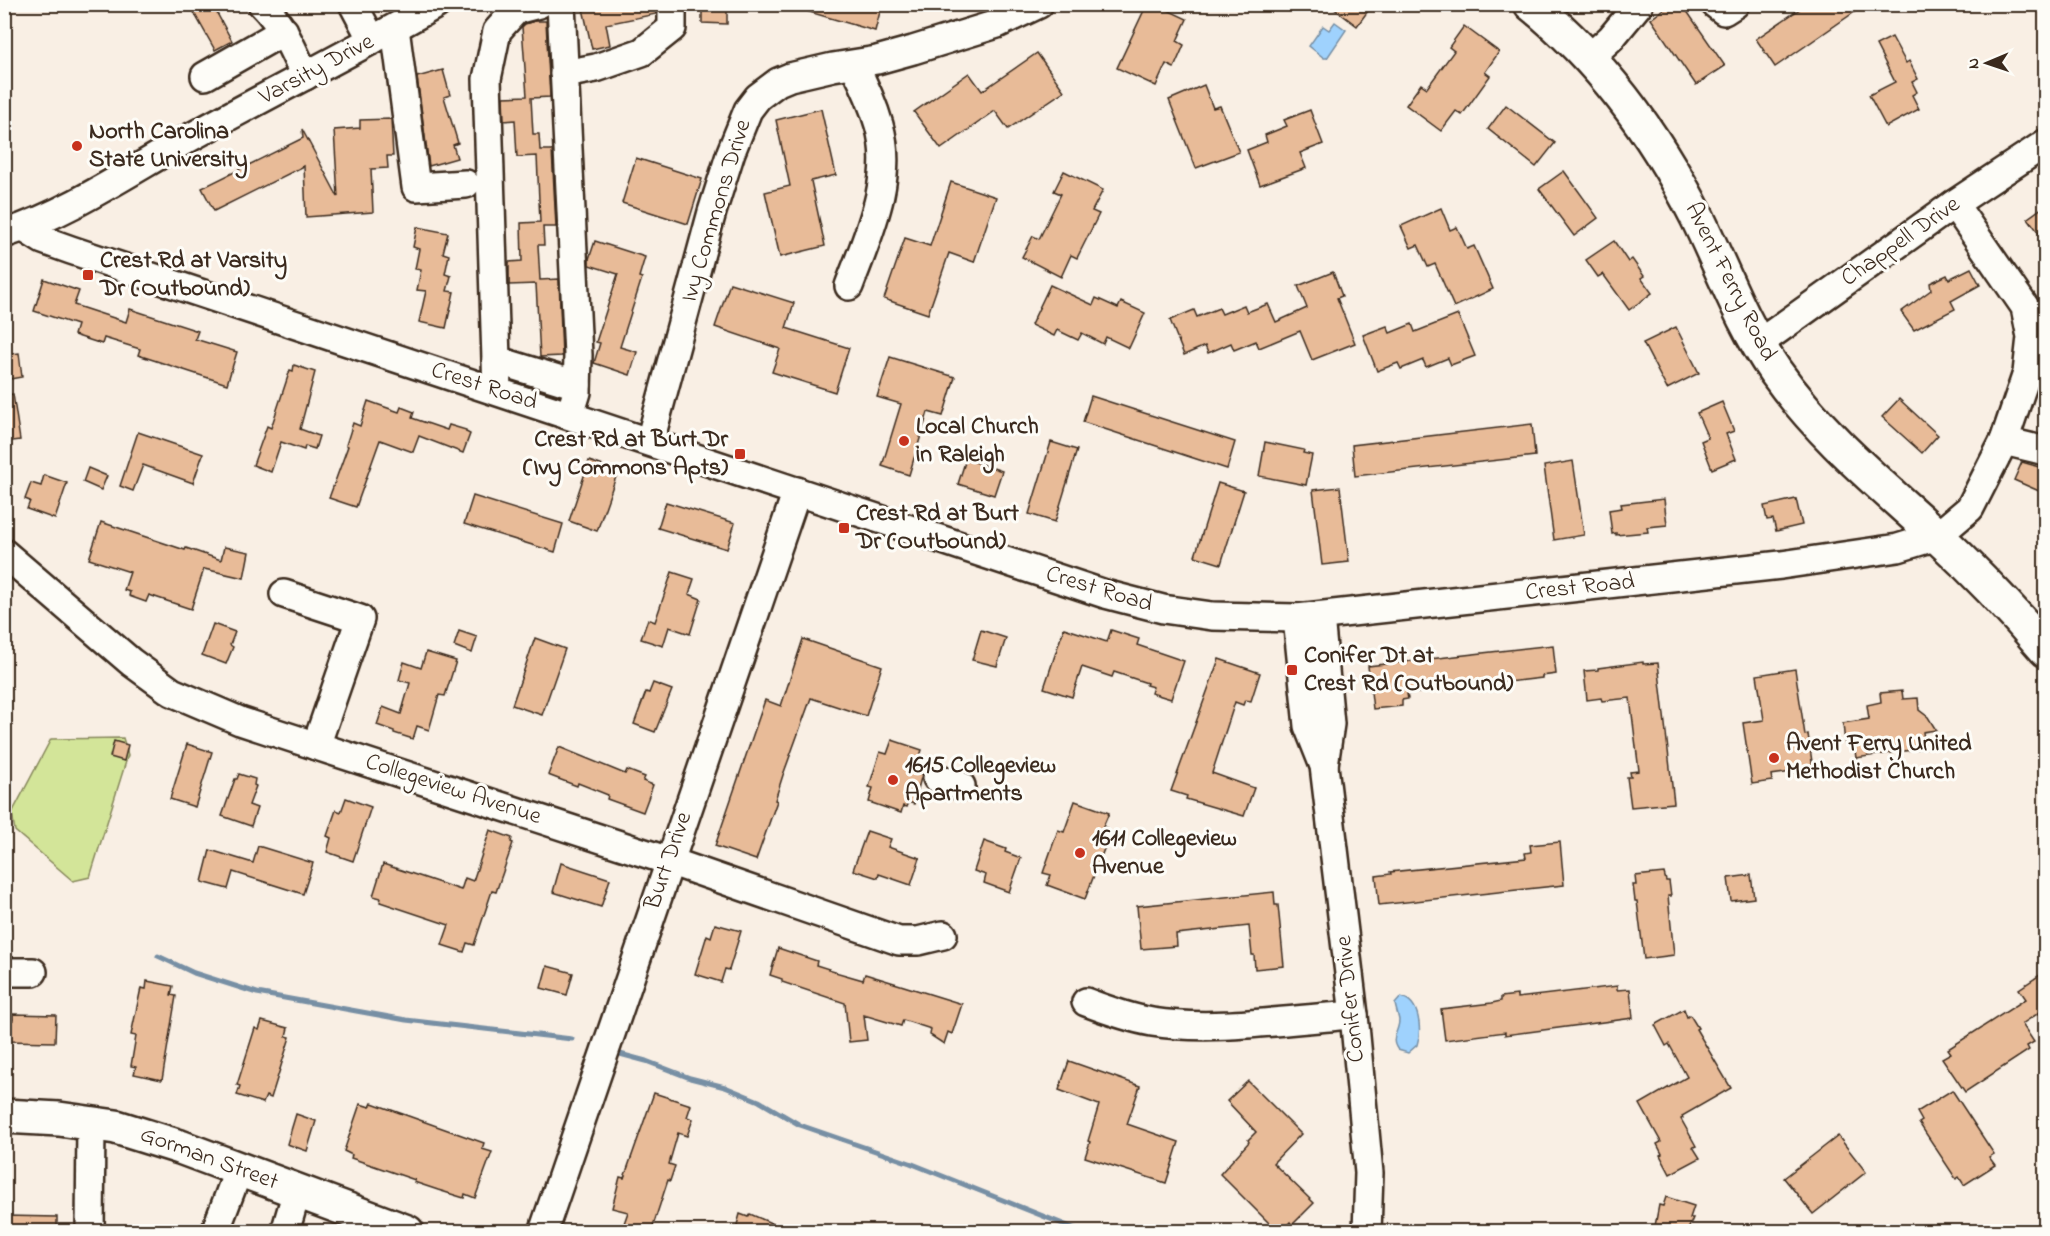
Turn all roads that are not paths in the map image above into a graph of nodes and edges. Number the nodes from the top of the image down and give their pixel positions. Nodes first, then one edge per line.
1 (262, 4) edge
2 (353, 4) edge
3 (437, 4) edge
4 (539, 4) edge
5 (561, 4) edge
6 (672, 4) edge
7 (1039, 4) edge
8 (1532, 4) edge
9 (1639, 4) edge
10 (1715, 4) edge
11 (1735, 4) edge
12 (284, 31) junction
13 (384, 34) junction
14 (1589, 58) junction
15 (854, 65) junction
16 (564, 74) junction
17 (205, 76) dead end
18 (305, 76) junction
19 (2046, 143) edge
20 (466, 184) dead end
21 (1954, 204) junction
22 (14, 231) edge
23 (849, 286) dead end
24 (1758, 344) junction
25 (496, 360) junction
26 (577, 385) junction
27 (497, 391) junction
28 (570, 415) junction
29 (650, 441) junction
30 (2004, 441) junction
31 (2046, 451) edge
32 (797, 492) junction
33 (1937, 536) junction
34 (4, 553) edge
35 (284, 594) dead end
36 (1308, 617) junction
37 (2046, 650) edge
38 (316, 746) junction
39 (669, 861) junction
40 (943, 935) dead end
41 (4, 972) edge
42 (33, 972) dead end
43 (1086, 1002) dead end
44 (1354, 1015) junction
45 (4, 1116) edge
46 (91, 1123) junction
47 (239, 1169) junction
48 (297, 1191) junction
49 (218, 1223) edge
50 (90, 1232) edge
51 (285, 1232) edge
52 (406, 1232) edge
53 (543, 1232) edge
54 (1367, 1232) edge

1 - 12 street
2 - 13 street
3 - 13 street, Varsity Drive
4 - 25 street
5 - 16 street
6 - 16 street
7 - 15 street, Ivy Commons Drive
8 - 14 main road, Avent Ferry Road
9 - 14 street
10 - 11 street
12 - 17 street
12 - 18 street
13 - 18 street, Varsity Drive
13 - 20 street
14 - 24 main road, Avent Ferry Road
15 - 23 street
15 - 29 street, Ivy Commons Drive
16 - 26 street
18 - 22 street, Varsity Drive
19 - 21 street, Chappell Drive
21 - 24 street, Chappell Drive
21 - 30 street
22 - 27 street, Crest Road
24 - 33 main road, Avent Ferry Road
25 - 26 street
25 - 27 street
26 - 28 street
27 - 28 street, Crest Road
28 - 29 street, Crest Road
29 - 32 street, Crest Road
30 - 31 street
30 - 33 street
32 - 36 street, Crest Road
32 - 39 street, Burt Drive
33 - 36 street, Crest Road
33 - 37 main road, Avent Ferry Road
34 - 38 street, Collegeview Avenue
35 - 38 street
36 - 44 street, Conifer Drive
38 - 39 street, Collegeview Avenue
39 - 40 street, Collegeview Avenue
39 - 53 street, Burt Drive
41 - 42 street
43 - 44 street
44 - 54 street, Conifer Drive
45 - 46 main road, Gorman Street
46 - 47 main road, Gorman Street
46 - 50 street
47 - 48 main road, Gorman Street
47 - 49 street
48 - 51 street
48 - 52 main road, Gorman Street

